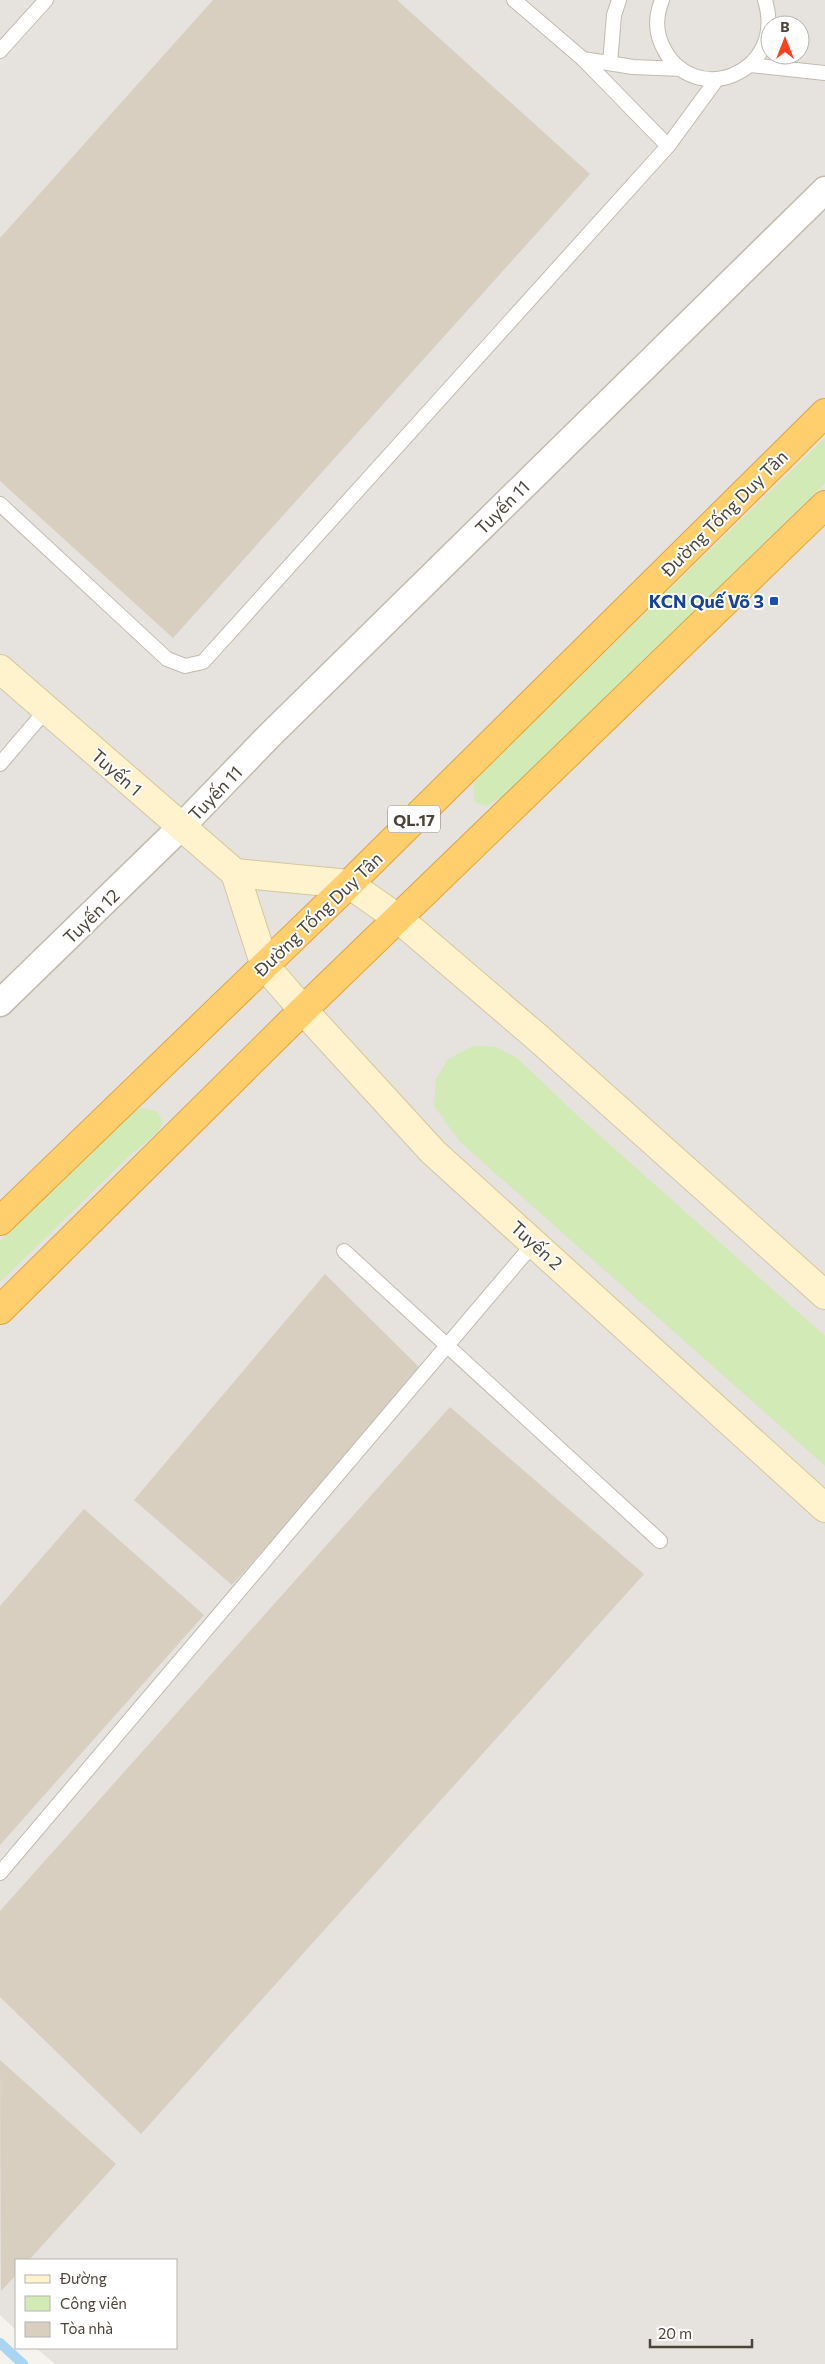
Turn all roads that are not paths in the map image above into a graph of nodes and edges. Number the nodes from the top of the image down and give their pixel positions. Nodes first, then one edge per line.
1 (46, 0) edge
2 (514, 0) edge
3 (619, 0) edge
4 (662, 0) edge
5 (765, 0) edge
6 (0, 51) edge
7 (583, 59) junction
8 (610, 63) junction
9 (750, 65) junction
10 (682, 69) junction
11 (825, 74) edge
12 (717, 78) junction
13 (668, 146) junction
14 (825, 190) edge
15 (825, 413) edge
16 (0, 504) edge
17 (825, 505) edge
18 (0, 669) edge
19 (46, 710) junction
20 (0, 764) edge
21 (181, 827) junction
22 (235, 873) junction
23 (350, 884) junction
24 (399, 919) junction
25 (265, 966) junction
26 (0, 1003) edge
27 (302, 1010) junction
28 (0, 1221) edge
29 (534, 1243) junction
30 (344, 1251) dead end
31 (825, 1295) edge
32 (0, 1310) edge
33 (447, 1345) junction
34 (825, 1508) edge
35 (660, 1541) dead end
36 (0, 1873) edge

1 - 6 lane
2 - 7 lane
3 - 8 lane
4 - 10 lane
5 - 9 lane
7 - 8 lane
7 - 13 lane
8 - 10 lane
9 - 11 lane
9 - 12 lane
10 - 12 lane
12 - 13 lane
13 - 16 lane
14 - 21 street, Tuyến 11
15 - 23 highway, Đường Tống Duy Tân / QL.17
17 - 24 highway
18 - 19 main road, Tuyến 1
19 - 20 lane
19 - 21 main road, Tuyến 1
21 - 22 main road, Tuyến 1
21 - 26 street, Tuyến 12
22 - 23 main road
22 - 25 main road
23 - 24 main road
23 - 25 highway, Đường Tống Duy Tân / QL.17
24 - 27 highway
24 - 31 main road
25 - 27 main road, Tuyến 2
25 - 28 highway, Đường Tống Duy Tân / QL.17
27 - 29 main road, Tuyến 2
27 - 32 highway
29 - 33 lane
29 - 34 main road, Tuyến 2
30 - 33 lane
33 - 35 lane
33 - 36 lane

